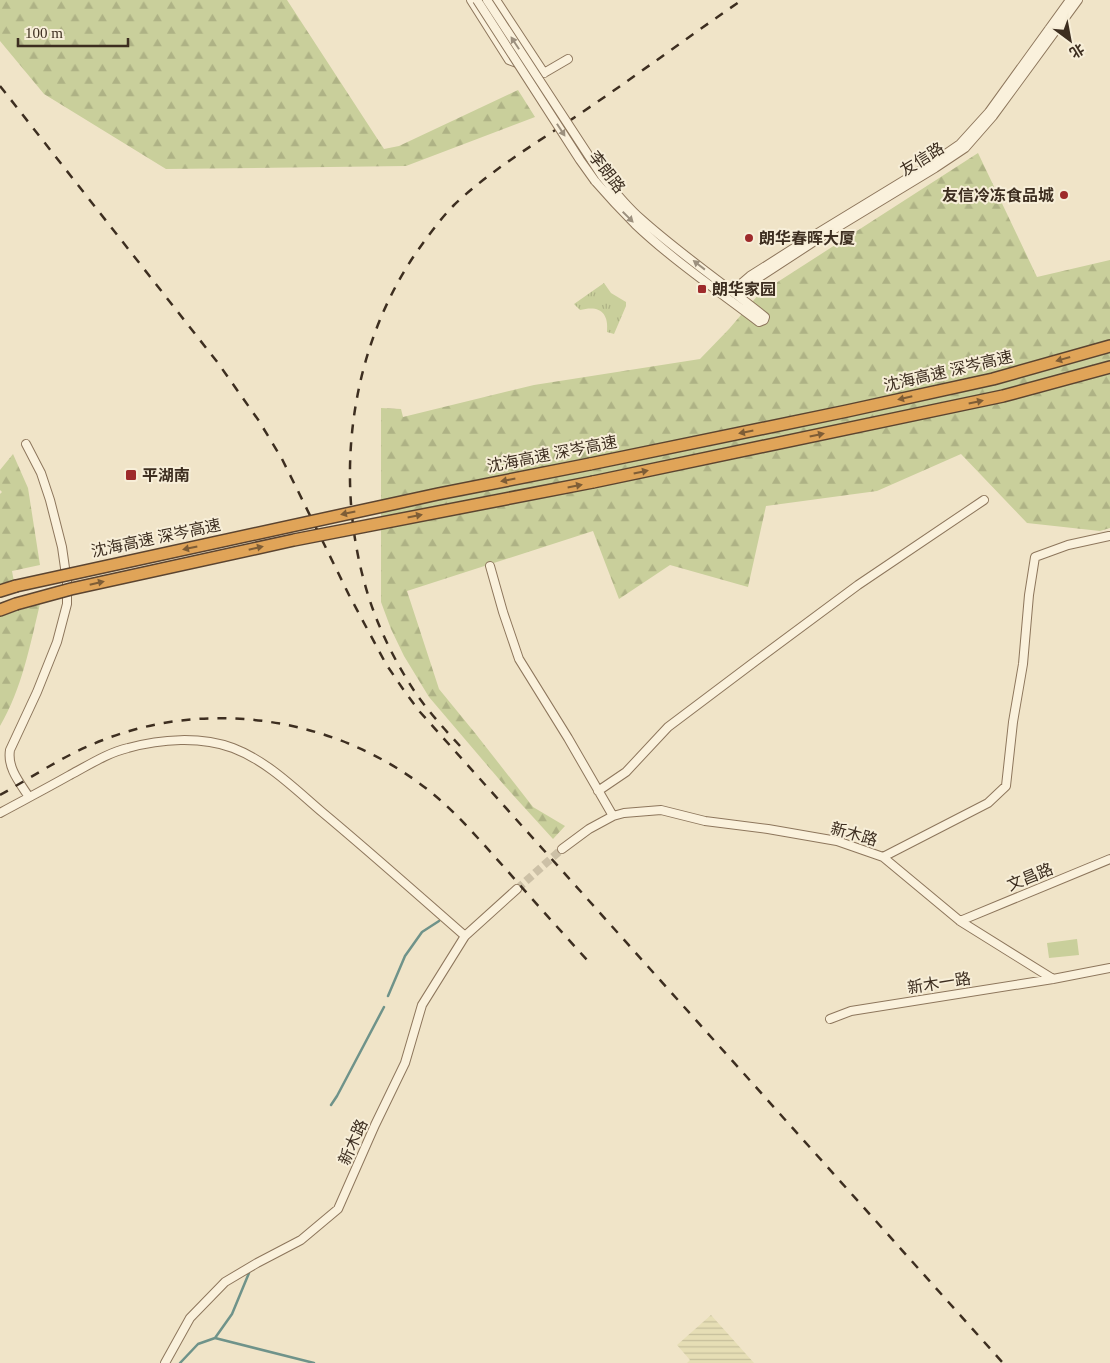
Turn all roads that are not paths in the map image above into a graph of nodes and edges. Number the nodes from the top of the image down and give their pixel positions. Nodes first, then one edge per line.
1 (471, 0) edge
2 (477, 0) edge
3 (487, 0) edge
4 (496, 0) edge
5 (1070, 0) edge
6 (1078, 0) edge
7 (568, 59) dead end
8 (544, 73) junction
9 (598, 179) junction
10 (737, 295) junction
11 (1110, 346) edge
12 (1110, 367) edge
13 (26, 444) dead end
14 (984, 500) dead end
15 (1109, 536) edge
16 (490, 566) dead end
17 (0, 591) edge
18 (0, 610) edge
19 (598, 791) junction
20 (30, 797) junction
21 (0, 812) edge
22 (613, 816) junction
23 (562, 849) tunnel mouth
24 (883, 857) junction
25 (1110, 859) edge
26 (517, 889) tunnel mouth
27 (960, 921) junction
28 (465, 936) junction
29 (1110, 968) edge
30 (1053, 980) junction
31 (830, 1019) dead end
32 (165, 1363) edge

1 - 8 street
2 -> 9 street, 李朗路, bridge
9 -> 3 street, 李朗路, bridge
4 - 8 street
5 - 10 street, 友信路
6 - 10 street, 友信路
7 - 8 street
10 -> 9 street, 李朗路
9 -> 10 street, 李朗路
11 -> 17 highway, 沈海高速 深岑高速, bridge
18 -> 12 highway, 沈海高速 深岑高速, bridge
13 - 20 street
14 - 19 street
15 - 24 street
16 - 19 street
19 - 22 street
20 - 21 street
20 - 28 street
22 - 23 street, 新木路
22 - 24 street, 新木路
24 - 27 street, 新木路
25 - 27 street, 文昌路
26 - 28 street, 新木路
27 - 30 street, 新木路
28 - 32 street, 新木路
29 - 30 street
30 - 31 street, 新木一路

